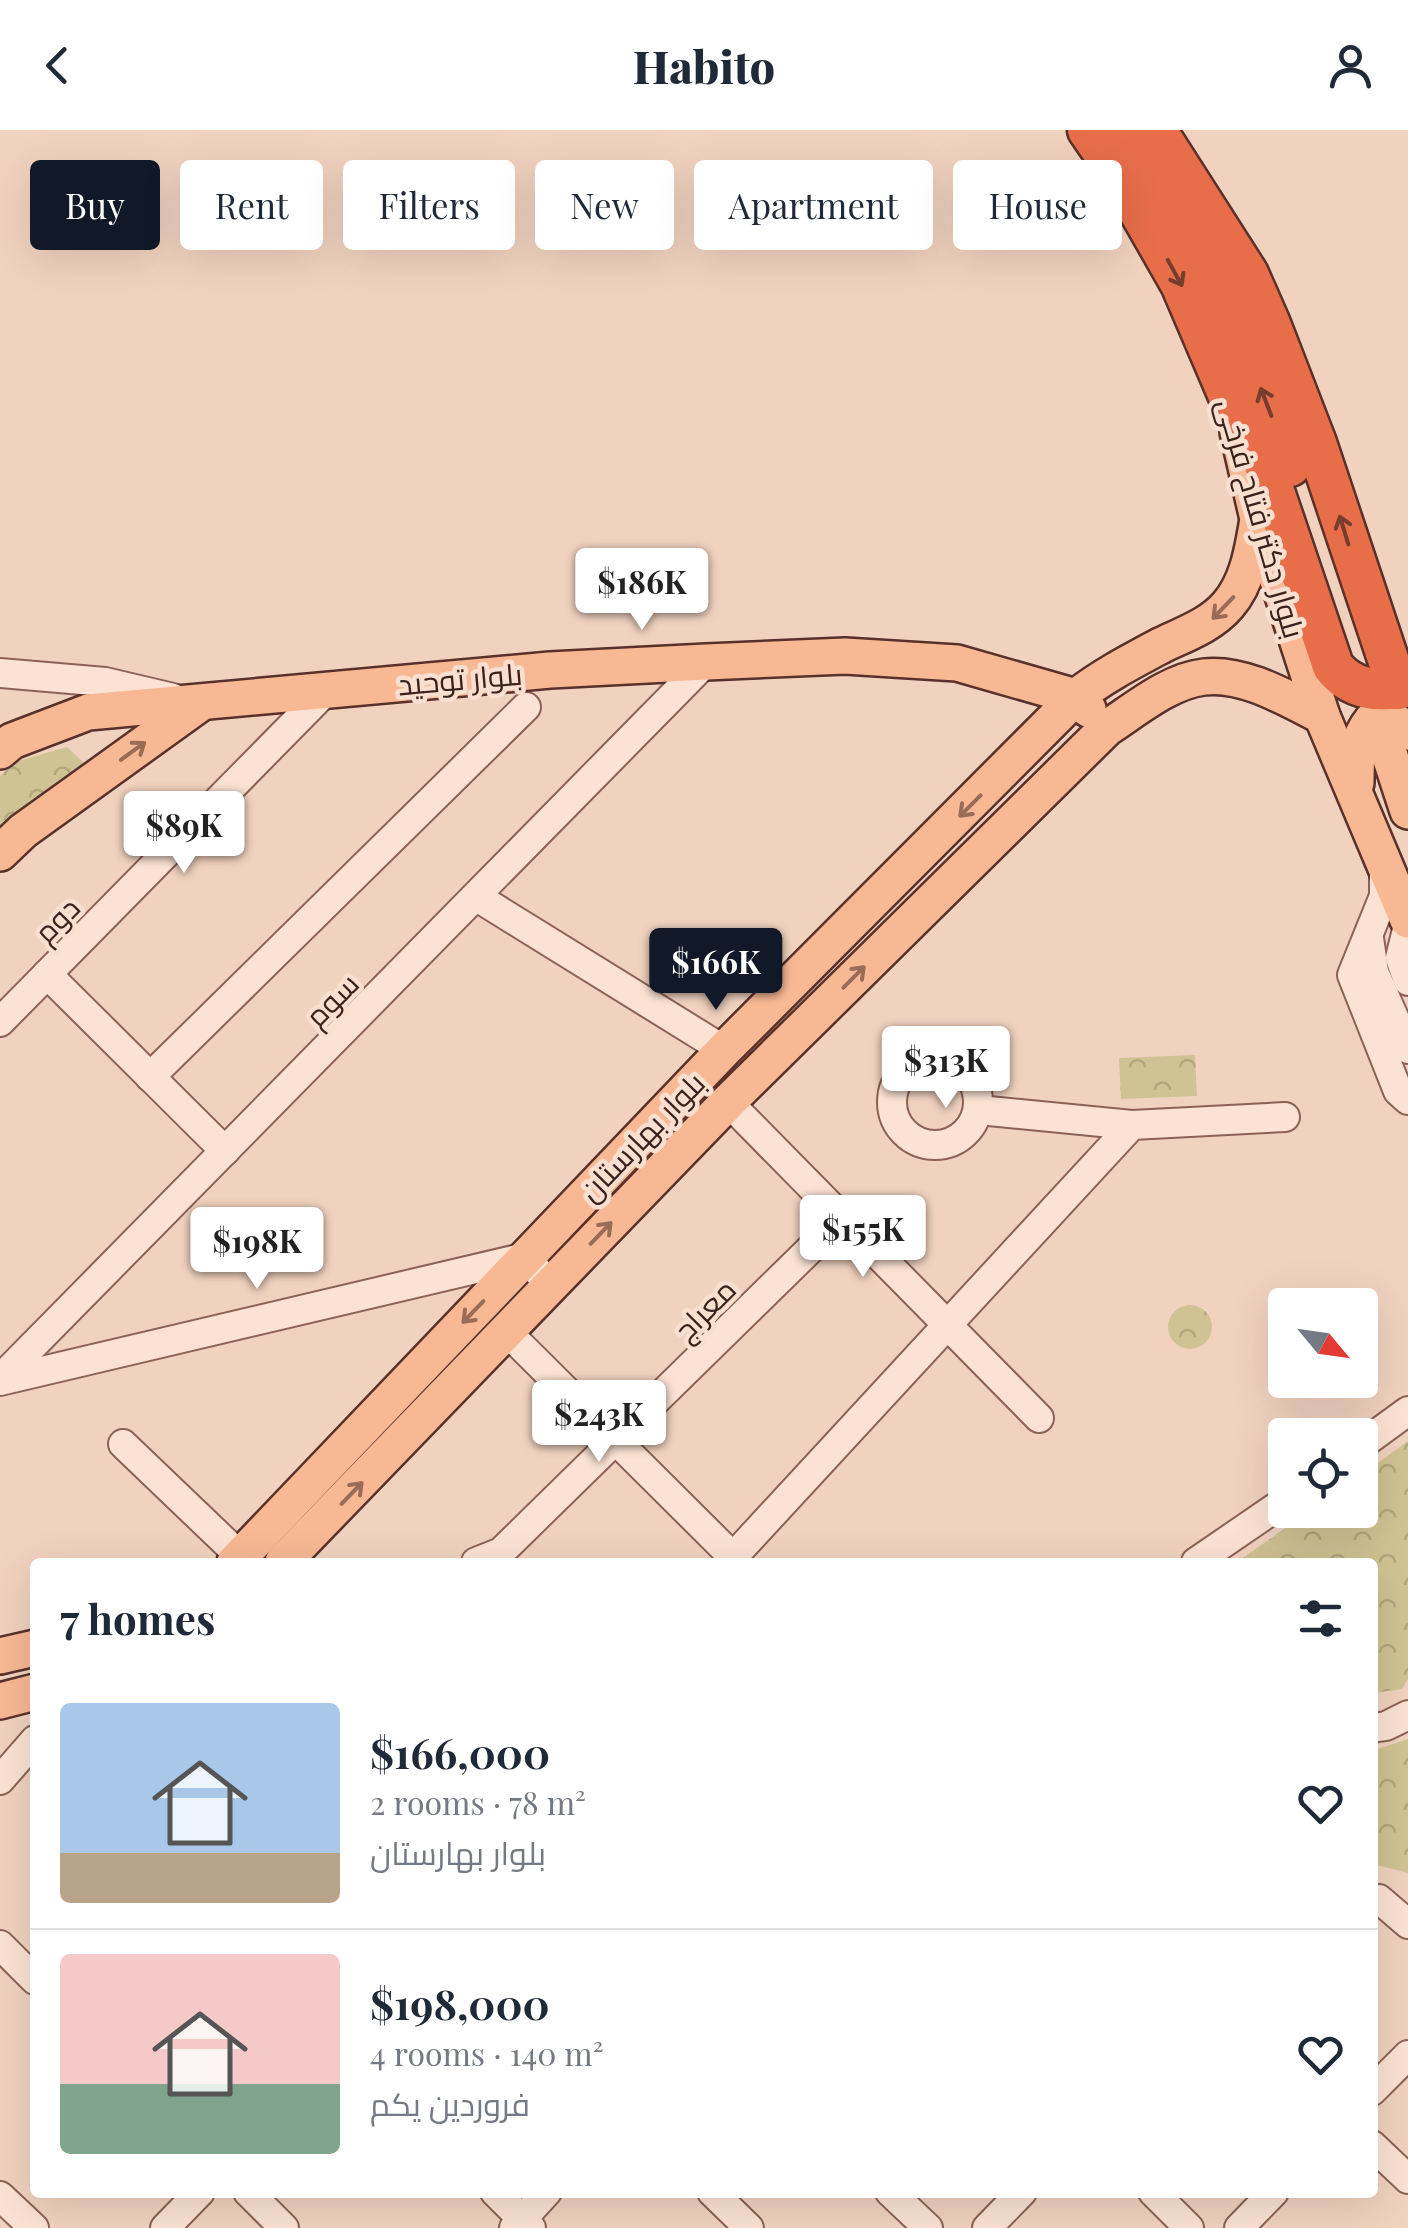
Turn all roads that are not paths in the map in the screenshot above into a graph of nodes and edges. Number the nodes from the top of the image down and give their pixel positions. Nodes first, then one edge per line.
1 (1088, 130) edge
2 (1122, 130) edge
3 (1164, 135) edge
4 (1230, 401) junction
5 (1258, 519) junction
6 (1367, 592) junction
7 (1408, 612) edge
8 (1357, 659) dead end
9 (706, 662) junction
10 (0, 673) edge
11 (1403, 688) edge
12 (327, 690) junction
13 (1076, 697) junction
14 (198, 704) junction
15 (526, 707) dead end
16 (1322, 716) junction
17 (1107, 728) junction
18 (1396, 737) edge
19 (0, 751) edge
20 (1356, 791) junction
21 (1408, 811) edge
22 (0, 852) edge
23 (1384, 862) junction
24 (478, 897) junction
25 (1408, 923) edge
26 (1368, 932) junction
27 (47, 974) junction
28 (1408, 980) edge
29 (0, 1022) edge
30 (1408, 1049) edge
31 (724, 1050) junction
32 (150, 1076) junction
33 (1408, 1100) edge
34 (728, 1102) junction
35 (978, 1110) dead end
36 (1284, 1117) dead end
37 (1132, 1125) junction
38 (226, 1151) junction
39 (842, 1218) junction
40 (526, 1256) junction
41 (550, 1286) junction
42 (947, 1325) junction
43 (506, 1332) junction
44 (0, 1380) edge
45 (1408, 1411) edge
46 (1039, 1418) dead end
47 (1378, 1433) edge
48 (616, 1441) junction
49 (122, 1444) dead end
50 (1268, 1513) edge
51 (236, 1558) edge
52 (240, 1558) edge
53 (288, 1558) edge
54 (497, 1558) edge
55 (1202, 1558) edge
56 (30, 1649) edge
57 (0, 1656) edge
58 (30, 1693) edge
59 (0, 1701) edge
60 (1408, 1715) edge
61 (1378, 1727) edge
62 (30, 1746) edge
63 (0, 1780) edge
64 (1379, 1899) dead end
65 (1408, 1924) edge
66 (0, 1945) edge
67 (30, 1975) edge
68 (1408, 2055) edge
69 (1378, 2085) edge
70 (1378, 2151) edge
71 (1408, 2179) edge
72 (0, 2196) edge
73 (194, 2198) edge
74 (254, 2198) edge
75 (500, 2198) edge
76 (542, 2198) edge
77 (718, 2198) edge
78 (896, 2198) edge
79 (1016, 2198) edge
80 (1159, 2198) edge
81 (1268, 2198) edge
82 (522, 2225) edge
83 (34, 2228) edge
84 (165, 2228) edge
85 (284, 2228) edge
86 (749, 2228) edge
87 (928, 2228) edge
88 (986, 2228) edge
89 (1190, 2228) edge
90 (1239, 2228) edge

1 -> 4 highway, بلوار دکتر فتاح فرخی
8 -> 2 highway
6 -> 3 highway
4 - 5 main road, بلوار دکتر فتاح فرخی
4 - 11 highway
5 -> 13 main road, بلوار بهارستان
5 - 16 main road, بلوار دکتر فتاح فرخی
6 - 7 highway
6 - 11 highway
9 - 12 main road, بلوار توحید
9 - 13 main road, بلوار توحید
9 - 24 street, سوم
10 - 14 street
12 - 14 main road, بلوار توحید
12 - 27 street, دوم
13 - 17 main road
13 -> 31 main road, بلوار بهارستان
14 - 19 main road, بلوار توحید
22 -> 14 main road, بلوار توحید
15 - 32 street
16 - 17 main road, بلوار بهارستان
16 - 20 main road, بلوار دکتر فتاح فرخی
34 -> 17 main road, بلوار بهارستان
18 - 20 main road
18 - 21 main road
20 - 23 main road, بلوار دکتر فتاح فرخی
23 - 25 main road, بلوار دکتر فتاح فرخی
23 - 26 street
24 - 31 street
24 - 38 street, سوم
25 - 28 street
26 - 30 street
26 - 33 street
27 - 29 street, دوم
27 - 32 street
31 - 40 main road, بلوار بهارستان
32 - 38 street
34 - 39 street
41 -> 34 main road, بلوار بهارستان
35 - 37 street
36 - 37 street
37 - 42 street
38 - 44 street, سوم
39 - 42 street
39 - 48 street, معراج
40 - 41 street
40 - 44 street
40 -> 52 main road, بلوار بهارستان
41 - 43 main road, بلوار بهارستان
42 - 46 street
42 - 48 street
43 - 48 street
53 -> 43 main road, بلوار بهارستان
45 - 47 street
48 - 54 street, معراج
49 - 51 street
50 - 55 street
56 - 57 main road
58 - 59 main road
60 - 61 street
62 - 63 street
64 - 65 street
66 - 67 street
68 - 69 street
70 - 71 street
72 - 83 street
73 - 84 street
74 - 85 street
75 - 82 street
76 - 82 street
77 - 86 street
78 - 87 street
79 - 88 street
80 - 89 street
81 - 90 street

